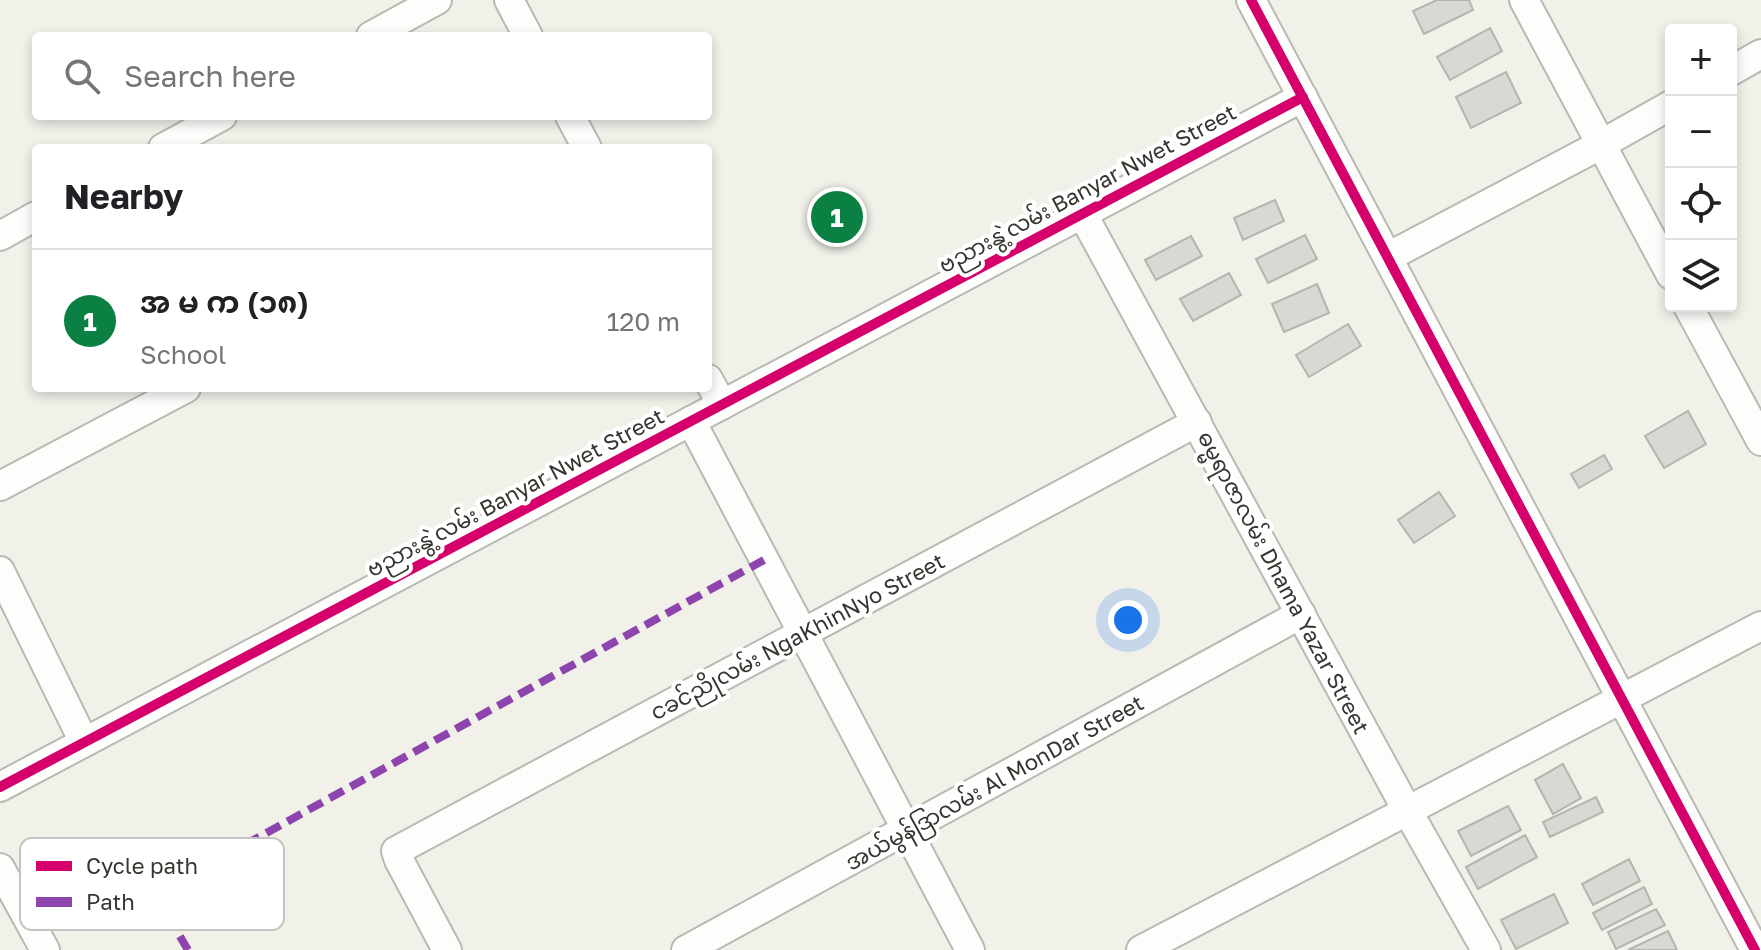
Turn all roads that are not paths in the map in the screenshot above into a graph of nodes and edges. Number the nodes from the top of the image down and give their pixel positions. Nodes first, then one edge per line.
1 (437, 0) edge
2 (509, 0) edge
3 (1251, 0) edge
4 (1524, 0) edge
5 (378, 32) edge
6 (526, 32) edge
7 (1761, 54) edge
8 (1737, 68) edge
9 (1303, 97) junction
10 (1665, 108) edge
11 (215, 120) edge
12 (572, 120) edge
13 (170, 144) edge
14 (585, 144) edge
15 (1600, 145) junction
16 (1082, 213) junction
17 (32, 218) edge
18 (0, 236) edge
19 (1388, 257) junction
20 (1665, 264) edge
21 (1691, 312) edge
22 (712, 386) edge
23 (178, 392) edge
24 (722, 405) junction
25 (691, 421) junction
26 (1197, 422) junction
27 (1761, 441) edge
28 (0, 486) edge
29 (0, 571) edge
30 (1301, 614) junction
31 (1761, 626) edge
32 (803, 633) junction
33 (1622, 698) junction
34 (84, 742) junction
35 (0, 787) edge
36 (1407, 810) junction
37 (907, 829) junction
38 (0, 868) edge
39 (20, 904) edge
40 (34, 930) edge
41 (45, 950) edge
42 (447, 950) edge
43 (686, 950) edge
44 (970, 950) edge
45 (1141, 950) edge
46 (1486, 950) edge
47 (1755, 950) edge

1 - 5 street
2 - 6 street
3 - 9 street
4 - 15 street
7 - 8 street
9 - 16 street, ဗညားနွဲ့လမ်း Banyar Nwet Street
9 - 19 street
10 - 15 street
11 - 13 street
12 - 14 street
15 - 19 street
15 - 20 street
16 - 24 street, ဗညားနွဲ့လမ်း Banyar Nwet Street
16 - 26 street, ဓမ္မရာဇာလမ်း Dhama Yazar Street
17 - 18 street
19 - 33 street
21 - 27 street
22 - 24 street
23 - 28 street
24 - 25 street, ဗညားနွဲ့လမ်း Banyar Nwet Street
25 - 32 street
25 - 34 street, ဗညားနွဲ့လမ်း Banyar Nwet Street
26 - 30 street, ဓမ္မရာဇာလမ်း Dhama Yazar Street
26 - 32 street, ငခင်ညိုလမ်း NgaKhinNyo Street
29 - 34 street
30 - 36 street, ဓမ္မရာဇာလမ်း Dhama Yazar Street
30 - 37 street, အယ်မွန်ဒြာလမ်း Al MonDar Street
31 - 33 street
32 - 37 street
32 - 42 street, ငခင်ညိုလမ်း NgaKhinNyo Street
33 - 36 street
33 - 47 street
34 - 35 street, ဗညားနွဲ့လမ်း Banyar Nwet Street
36 - 45 street
36 - 46 street, ဓမ္မရာဇာလမ်း Dhama Yazar Street
37 - 43 street, အယ်မွန်ဒြာလမ်း Al MonDar Street
37 - 44 street
38 - 39 street
40 - 41 street

